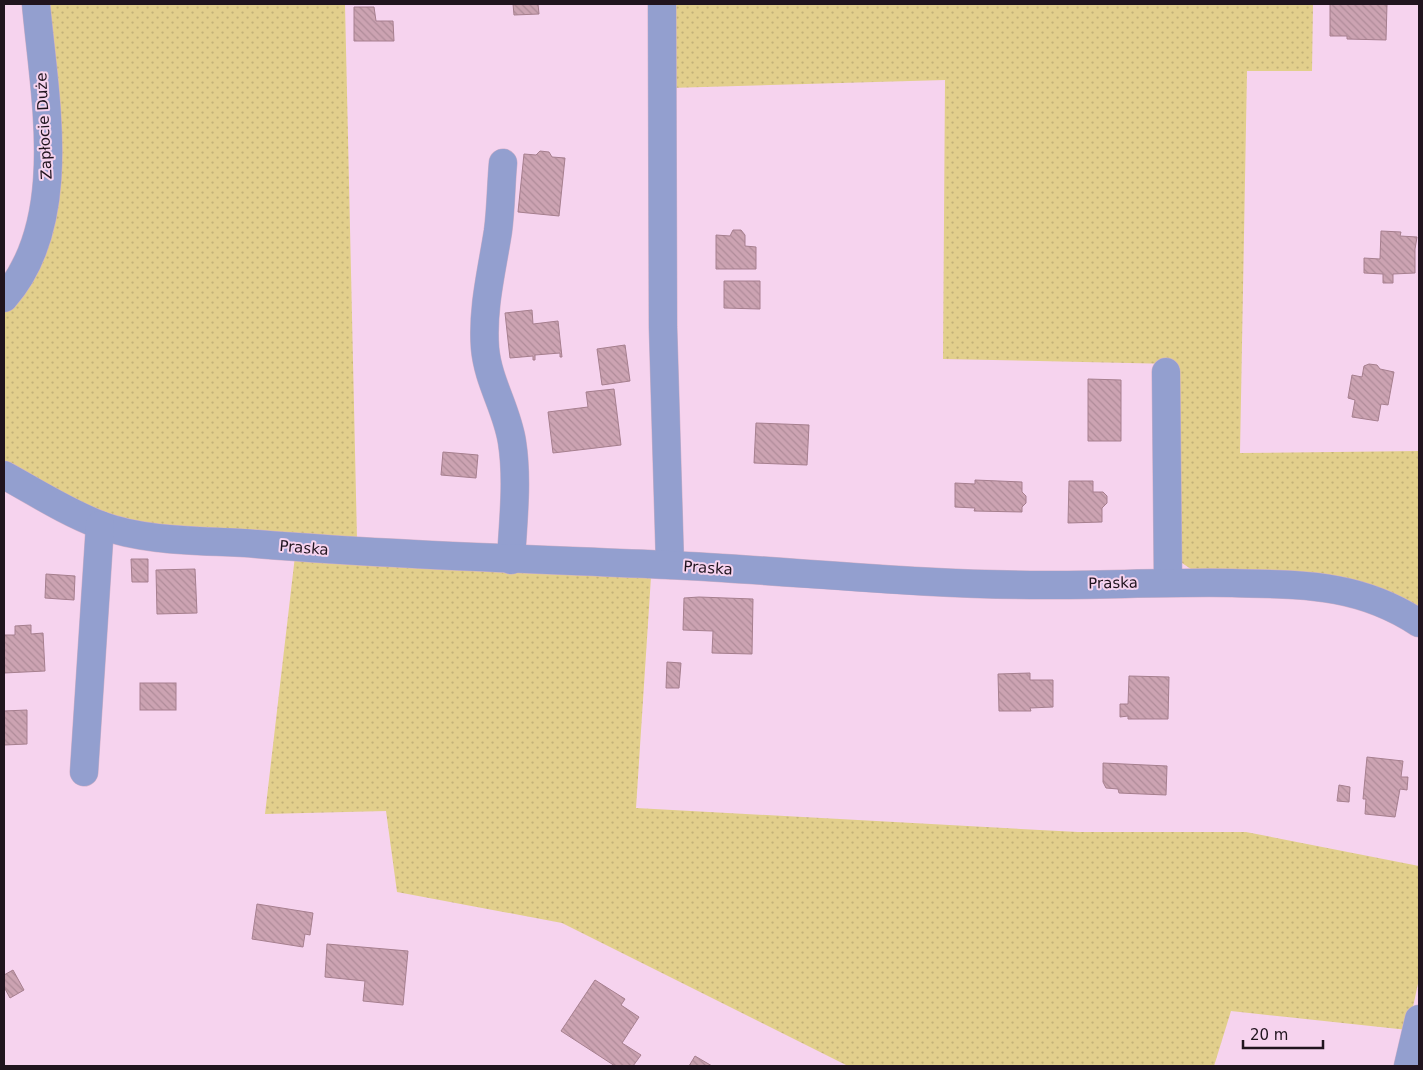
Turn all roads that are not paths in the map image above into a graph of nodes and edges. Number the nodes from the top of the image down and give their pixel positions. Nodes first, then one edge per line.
1 (36, 4) edge
2 (662, 4) edge
3 (503, 163) dead end
4 (4, 298) edge
5 (1166, 372) dead end
6 (4, 475) edge
7 (100, 525) junction
8 (511, 560) junction
9 (670, 565) junction
10 (1168, 582) junction
11 (1419, 623) edge
12 (84, 772) dead end
13 (1418, 1030) edge
14 (1408, 1066) edge

1 - 4 street, Zapłocie Duże
2 - 9 street
3 - 8 street
5 - 10 street
6 - 7 street, Praska
7 - 8 street, Praska
7 - 12 street
8 - 9 street, Praska
9 - 10 street, Praska
10 - 11 street, Praska
13 - 14 street

